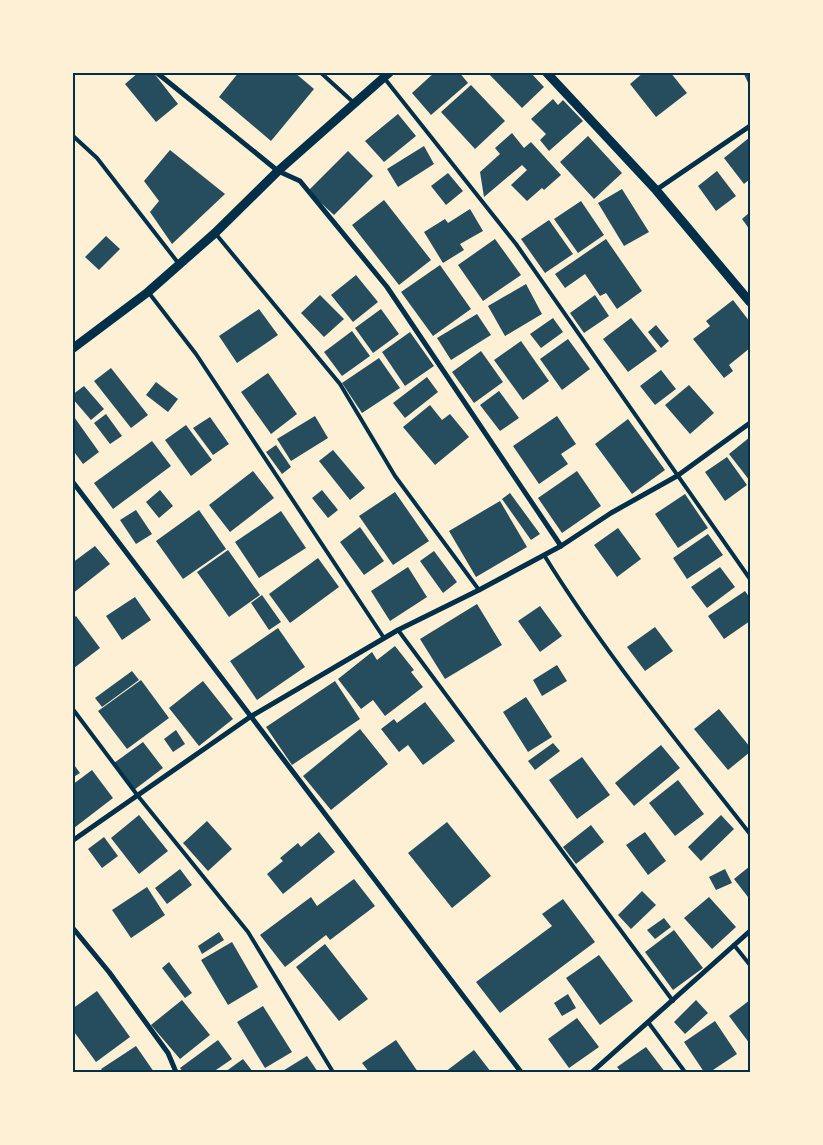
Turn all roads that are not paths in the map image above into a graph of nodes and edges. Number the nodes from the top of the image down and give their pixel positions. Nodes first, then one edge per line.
1 (156, 72) edge
2 (320, 72) edge
3 (546, 72) edge
4 (387, 75) edge
5 (355, 104) junction
6 (750, 126) edge
7 (72, 135) edge
8 (278, 171) junction
9 (656, 190) junction
10 (216, 233) junction
11 (179, 264) junction
12 (148, 292) junction
13 (750, 302) edge
14 (72, 349) edge
15 (750, 423) edge
16 (677, 476) junction
17 (72, 482) edge
18 (561, 546) junction
19 (544, 555) junction
20 (750, 579) edge
21 (479, 590) junction
22 (398, 630) junction
23 (384, 638) junction
24 (72, 708) edge
25 (250, 716) junction
26 (138, 796) junction
27 (750, 834) edge
28 (72, 841) edge
29 (72, 927) edge
30 (750, 931) edge
31 (734, 945) junction
32 (750, 965) edge
33 (673, 1001) junction
34 (648, 1022) junction
35 (176, 1072) edge
36 (333, 1072) edge
37 (521, 1072) edge
38 (592, 1072) edge
39 (685, 1072) edge

1 - 8 street
2 - 5 lane
3 - 9 street
4 - 5 street
4 - 16 lane
5 - 8 street
6 - 9 street
7 - 11 lane
8 - 10 street
8 - 18 street
9 - 13 street
10 - 11 street
10 - 21 lane
11 - 12 street
12 - 14 street
12 - 23 lane
15 - 16 street
16 - 18 street
16 - 20 lane
17 - 25 street
18 - 19 street
19 - 21 street
19 - 27 lane
21 - 22 street
22 - 23 street
22 - 33 lane
23 - 25 street
24 - 26 lane
25 - 26 street
25 - 37 street
26 - 28 street
26 - 36 lane
29 - 35 street
30 - 31 street
31 - 32 lane
31 - 33 street
33 - 34 street
34 - 38 street
34 - 39 lane

